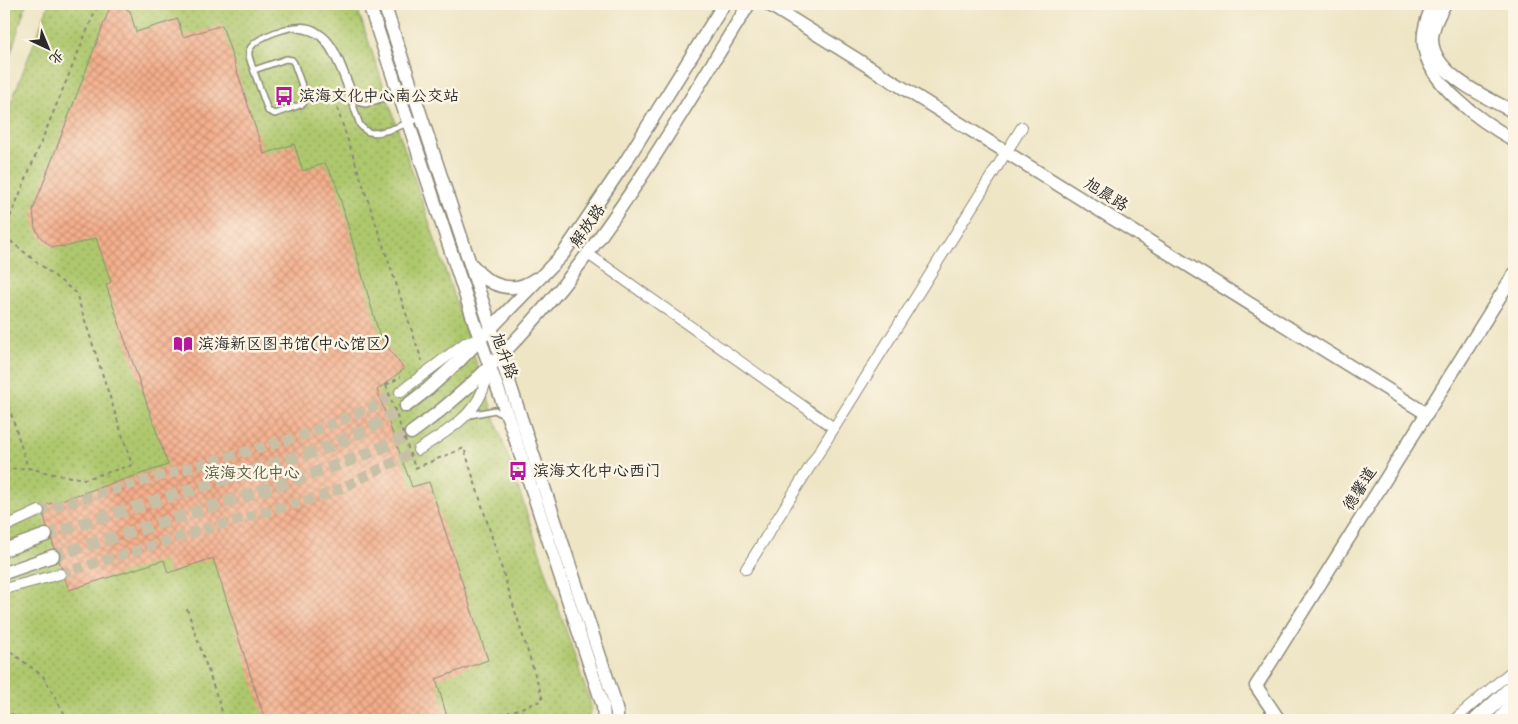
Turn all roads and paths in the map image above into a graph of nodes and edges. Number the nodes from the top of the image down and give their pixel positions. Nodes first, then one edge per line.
1 (98, 4) edge
2 (369, 4) edge
3 (384, 4) edge
4 (724, 4) edge
5 (749, 4) edge
6 (768, 4) edge
7 (1433, 4) edge
8 (1445, 4) edge
9 (249, 55) junction
10 (254, 70) junction
11 (412, 89) junction
12 (399, 93) junction
13 (337, 108) dead end
14 (1514, 112) edge
15 (421, 118) junction
16 (408, 122) junction
17 (1022, 127) dead end
18 (1514, 140) edge
19 (1005, 152) junction
20 (4, 232) edge
21 (4, 236) edge
22 (588, 254) junction
23 (468, 260) junction
24 (547, 270) junction
25 (1514, 274) edge
26 (492, 329) junction
27 (480, 339) junction
28 (501, 354) junction
29 (424, 365) dead end
30 (490, 365) junction
31 (401, 377) dead end
32 (4, 390) edge
33 (400, 392) tunnel mouth
34 (406, 406) tunnel mouth
35 (1426, 414) junction
36 (464, 416) junction
37 (510, 423) junction
38 (834, 428) junction
39 (411, 432) tunnel mouth
40 (418, 450) tunnel mouth
41 (28, 468) junction
42 (4, 469) edge
43 (39, 511) tunnel mouth
44 (4, 526) edge
45 (46, 535) tunnel mouth
46 (4, 550) edge
47 (53, 556) tunnel mouth
48 (746, 569) dead end
49 (4, 573) edge
50 (60, 574) tunnel mouth
51 (4, 589) edge
52 (187, 609) dead end
53 (4, 647) edge
54 (1514, 669) edge
55 (1514, 686) edge
56 (1514, 705) edge
57 (4, 709) edge
58 (21, 720) edge
59 (68, 720) edge
60 (225, 720) edge
61 (488, 720) edge
62 (604, 720) edge
63 (617, 720) edge
64 (1279, 720) edge
65 (1454, 720) edge
66 (1477, 720) edge
67 (1501, 720) edge

1 - 20 path
2 - 12 street, 旭升路
3 - 11 street, 旭升路
4 - 24 street, 解放路
5 - 22 street, 解放路
6 - 19 street, 旭晨路
7 - 18 street
8 - 14 street
9 - 10 lane
9 - 12 lane
9 - 16 lane
10 - 10 lane
11 - 12 lane
11 - 15 street, 旭升路
12 - 16 street, 旭升路
13 - 29 path
15 - 16 lane
15 - 23 street, 旭升路
16 - 27 street, 旭升路
17 - 19 street
19 - 35 street, 旭晨路
19 - 38 street
21 - 41 path
22 - 28 street, 解放路
22 - 38 street
23 - 24 street
23 - 26 street, 旭升路
24 - 26 street, 解放路
25 - 35 street, 德馨道
26 - 27 street, 解放路
26 - 28 street, 旭升路
27 - 30 street, 旭升路
27 - 33 street
27 - 34 street, 解放路
28 - 30 street, 解放路
28 - 63 street, 旭升路
30 - 36 street
30 - 37 street, 旭升路
30 - 39 street, 解放路
31 - 61 path, bridge
32 - 41 path
35 - 64 street, 德馨道
36 - 37 lane
36 - 40 street
37 - 62 street, 旭升路
38 - 48 street
41 - 42 path
43 - 44 street
45 - 46 street
47 - 49 street
50 - 51 street
52 - 60 path
53 - 59 path
54 - 65 street
55 - 66 main road
56 - 67 main road
57 - 58 path

